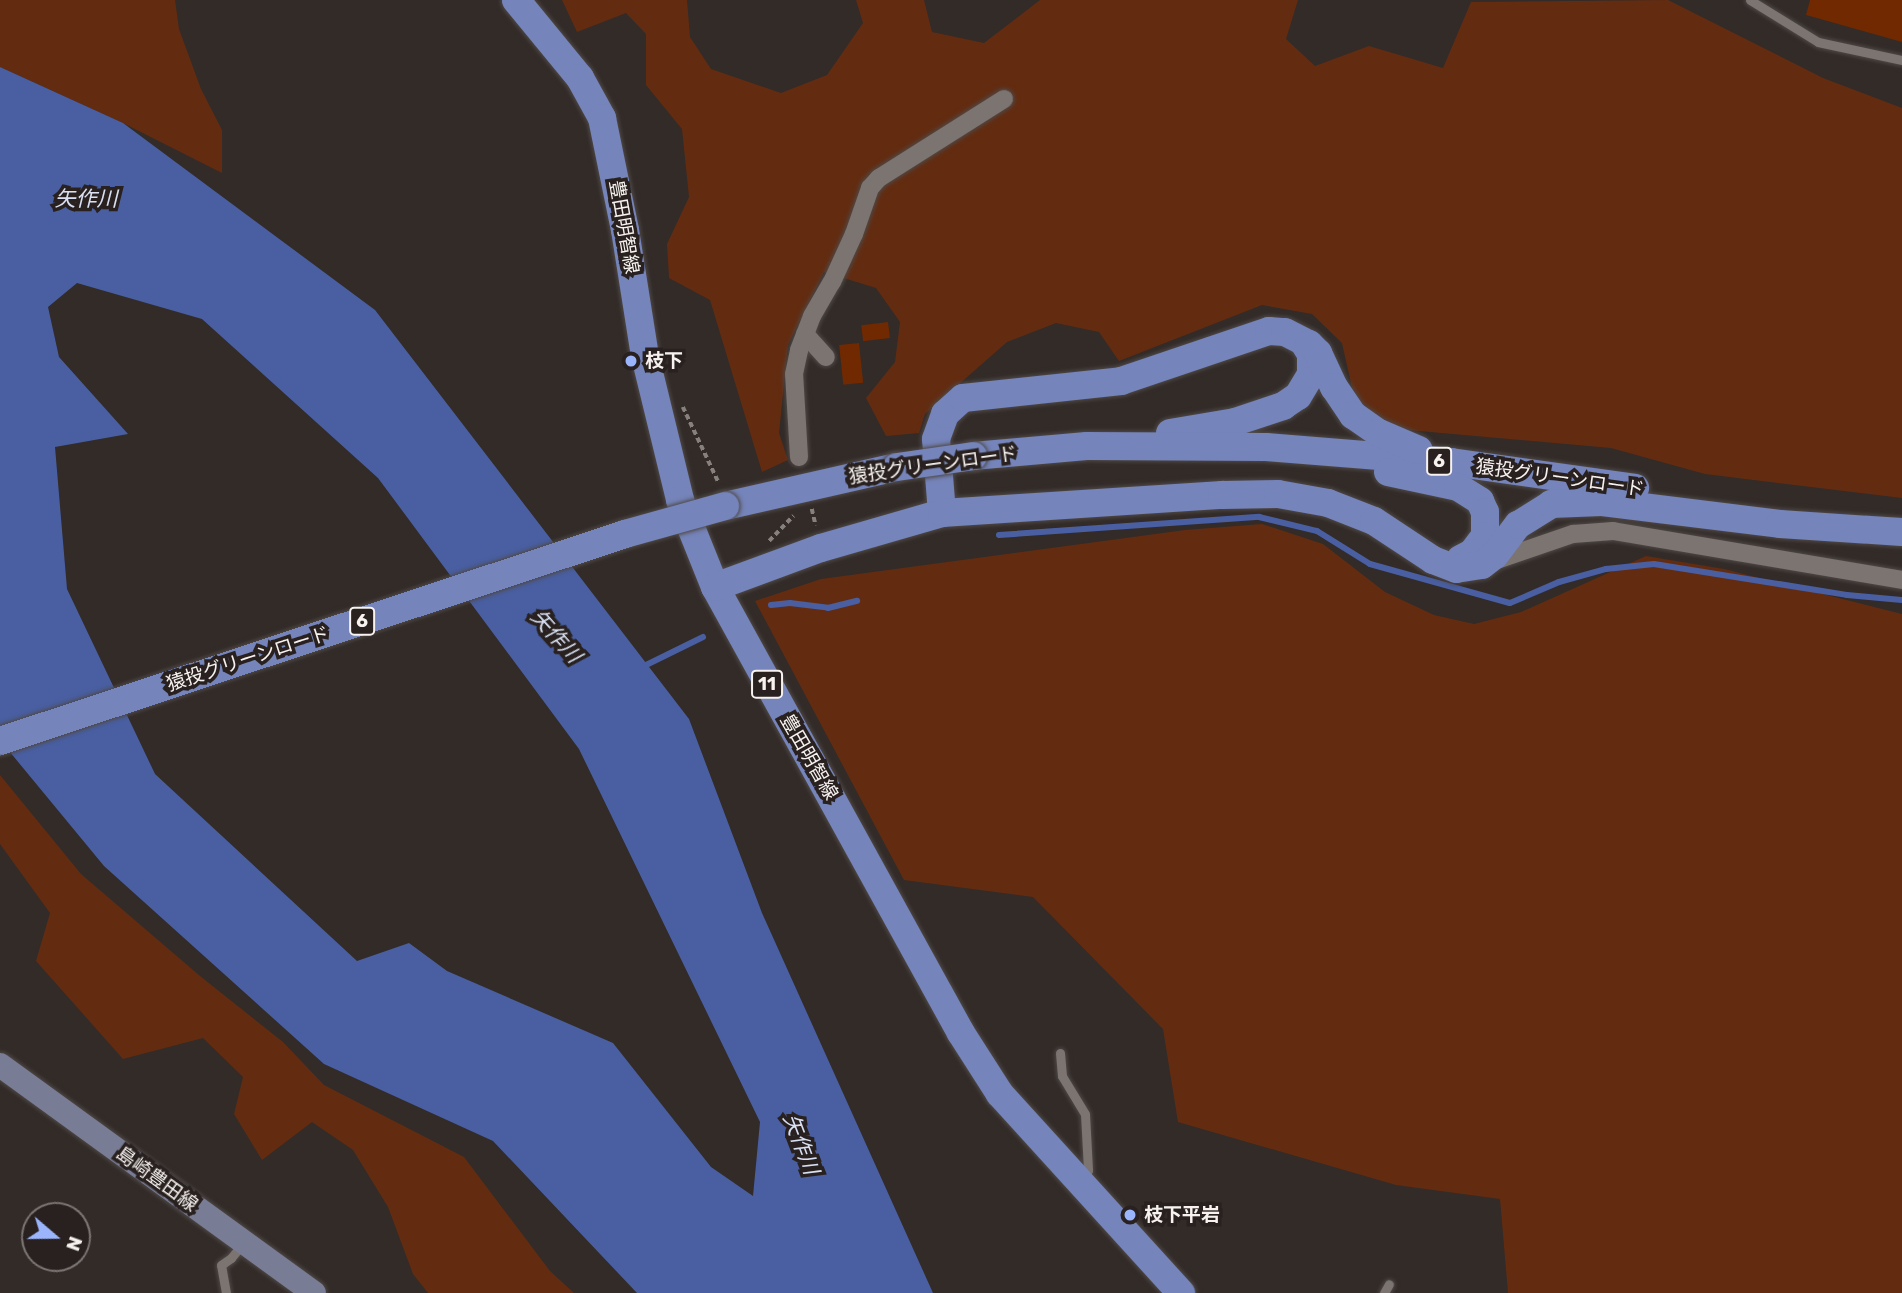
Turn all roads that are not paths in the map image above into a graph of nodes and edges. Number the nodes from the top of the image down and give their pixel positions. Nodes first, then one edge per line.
1 (516, 0) edge
2 (1750, 0) edge
3 (1902, 60) edge
4 (1003, 99) dead end
5 (805, 334) junction
6 (1297, 336) junction
7 (826, 358) dead end
8 (1173, 445) junction
9 (1087, 446) junction
10 (799, 457) dead end
11 (1451, 462) junction
12 (942, 513) junction
13 (1902, 524) edge
14 (1902, 532) edge
15 (1420, 550) junction
16 (1482, 565) junction
17 (1902, 580) edge
18 (715, 587) junction
19 (0, 741) edge
20 (1060, 1053) dead end
21 (0, 1065) edge
22 (1082, 1188) junction
23 (244, 1242) junction
24 (226, 1293) edge
25 (314, 1293) edge
26 (1181, 1293) edge

1 - 18 main road, 豊田明智線 / 11
2 - 3 lane
4 - 5 street
5 - 7 street
5 - 10 street
6 - 9 main road
6 - 11 main road
6 - 12 main road
8 - 9 main road, 猿投グリーンロード / 6
8 - 11 main road, 猿投グリーンロード / 6
8 - 15 main road
9 - 19 main road, 猿投グリーンロード / 6, bridge
11 - 13 main road, 猿投グリーンロード / 6
12 - 15 main road
12 - 18 main road
14 - 16 main road
15 - 16 main road
16 - 17 street
18 - 22 main road, 豊田明智線 / 11
20 - 22 lane
21 - 23 main road, 島崎豊田線
22 - 26 main road, 豊田明智線 / 11
23 - 24 lane
23 - 25 main road, 島崎豊田線

